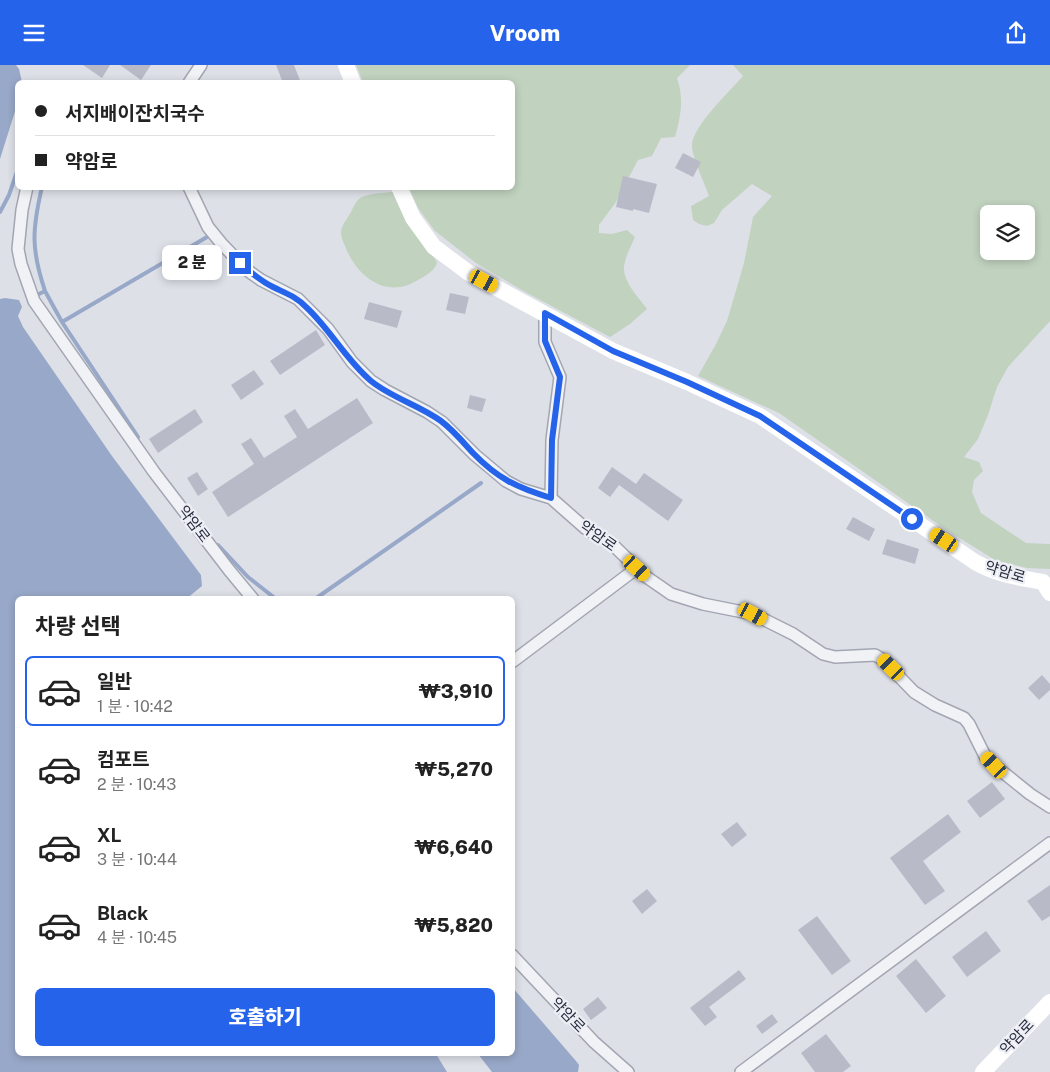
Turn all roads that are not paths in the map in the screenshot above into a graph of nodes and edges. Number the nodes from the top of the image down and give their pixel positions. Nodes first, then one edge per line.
1 (201, 65) edge
2 (346, 65) edge
3 (191, 80) edge
4 (352, 80) edge
5 (27, 190) edge
6 (191, 190) edge
7 (401, 190) edge
8 (545, 313) junction
9 (551, 498) junction
10 (637, 568) junction
11 (1048, 585) edge
12 (250, 596) edge
13 (515, 660) edge
14 (1050, 807) edge
15 (1050, 843) edge
16 (515, 958) edge
17 (1050, 1002) edge
18 (628, 1072) edge
19 (741, 1072) edge
20 (983, 1072) edge

1 - 3 street
2 - 4 street
5 - 12 street, 약암로
6 - 9 street, 약암로
7 - 8 street, 약암로
8 - 9 street
8 - 11 street, 약암로
9 - 10 street, 약암로
10 - 13 street
10 - 14 street, 약암로
15 - 19 street
16 - 18 street, 약암로
17 - 20 street, 약암로

